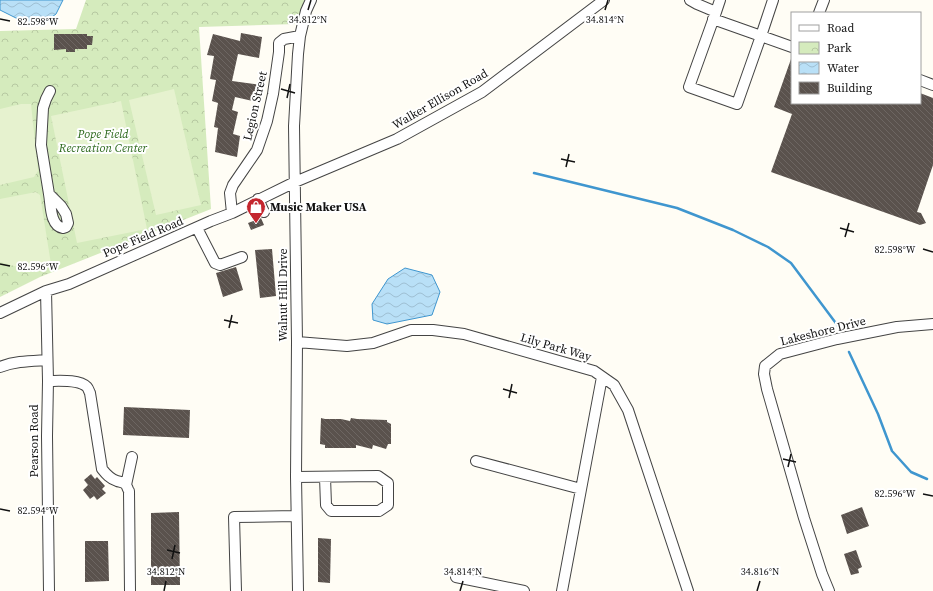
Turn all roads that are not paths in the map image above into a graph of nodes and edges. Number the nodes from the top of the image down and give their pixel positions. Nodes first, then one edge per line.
1 (311, 0) edge
2 (604, 0) edge
3 (690, 0) edge
4 (720, 0) edge
5 (774, 0) edge
6 (824, 0) edge
7 (819, 12) edge
8 (715, 15) junction
9 (300, 36) junction
10 (761, 36) junction
11 (791, 47) edge
12 (921, 80) edge
13 (933, 85) edge
14 (50, 91) dead end
15 (295, 182) junction
16 (49, 194) dead end
17 (258, 199) junction
18 (264, 212) dead end
19 (232, 213) junction
20 (197, 228) junction
21 (242, 257) dead end
22 (46, 291) junction
23 (0, 313) edge
24 (933, 324) edge
25 (296, 342) junction
26 (47, 360) junction
27 (0, 367) edge
28 (602, 377) junction
29 (48, 381) junction
30 (132, 457) dead end
31 (476, 461) dead end
32 (296, 477) junction
33 (325, 477) junction
34 (126, 485) junction
35 (581, 489) junction
36 (296, 516) junction
37 (456, 576) dead end
38 (49, 591) edge
39 (130, 591) edge
40 (236, 591) edge
41 (298, 591) edge
42 (524, 591) edge
43 (562, 591) edge
44 (688, 591) edge
45 (829, 591) edge

1 - 9 street, Walnut Hill Drive
2 - 15 street, Walker Ellison Road
3 - 8 street
4 - 8 street
5 - 10 street
6 - 7 street
8 - 10 street
8 - 10 street
9 - 15 street, Walnut Hill Drive
9 - 19 street, Legion Street
10 - 11 street
12 - 13 street
14 - 16 street
15 - 17 street, Pope Field Road
15 - 25 street, Walnut Hill Drive
17 - 18 street
17 - 19 street, Pope Field Road
19 - 20 street, Pope Field Road
20 - 21 street
20 - 22 street, Pope Field Road
22 - 23 street, Pope Field Road
22 - 26 street, Pearson Road
24 - 45 street, Lakeshore Drive
25 - 28 street, Lily Park Way
25 - 32 street, Walnut Hill Drive
26 - 27 street
26 - 29 street, Pearson Road
28 - 35 street
28 - 44 street, Lily Park Way
29 - 34 street
29 - 38 street, Pearson Road
30 - 34 street
31 - 35 street
32 - 33 street
32 - 36 street, Walnut Hill Drive
33 - 33 street
34 - 39 street
35 - 43 street
36 - 40 street
36 - 41 street, Walnut Hill Drive
37 - 42 street

